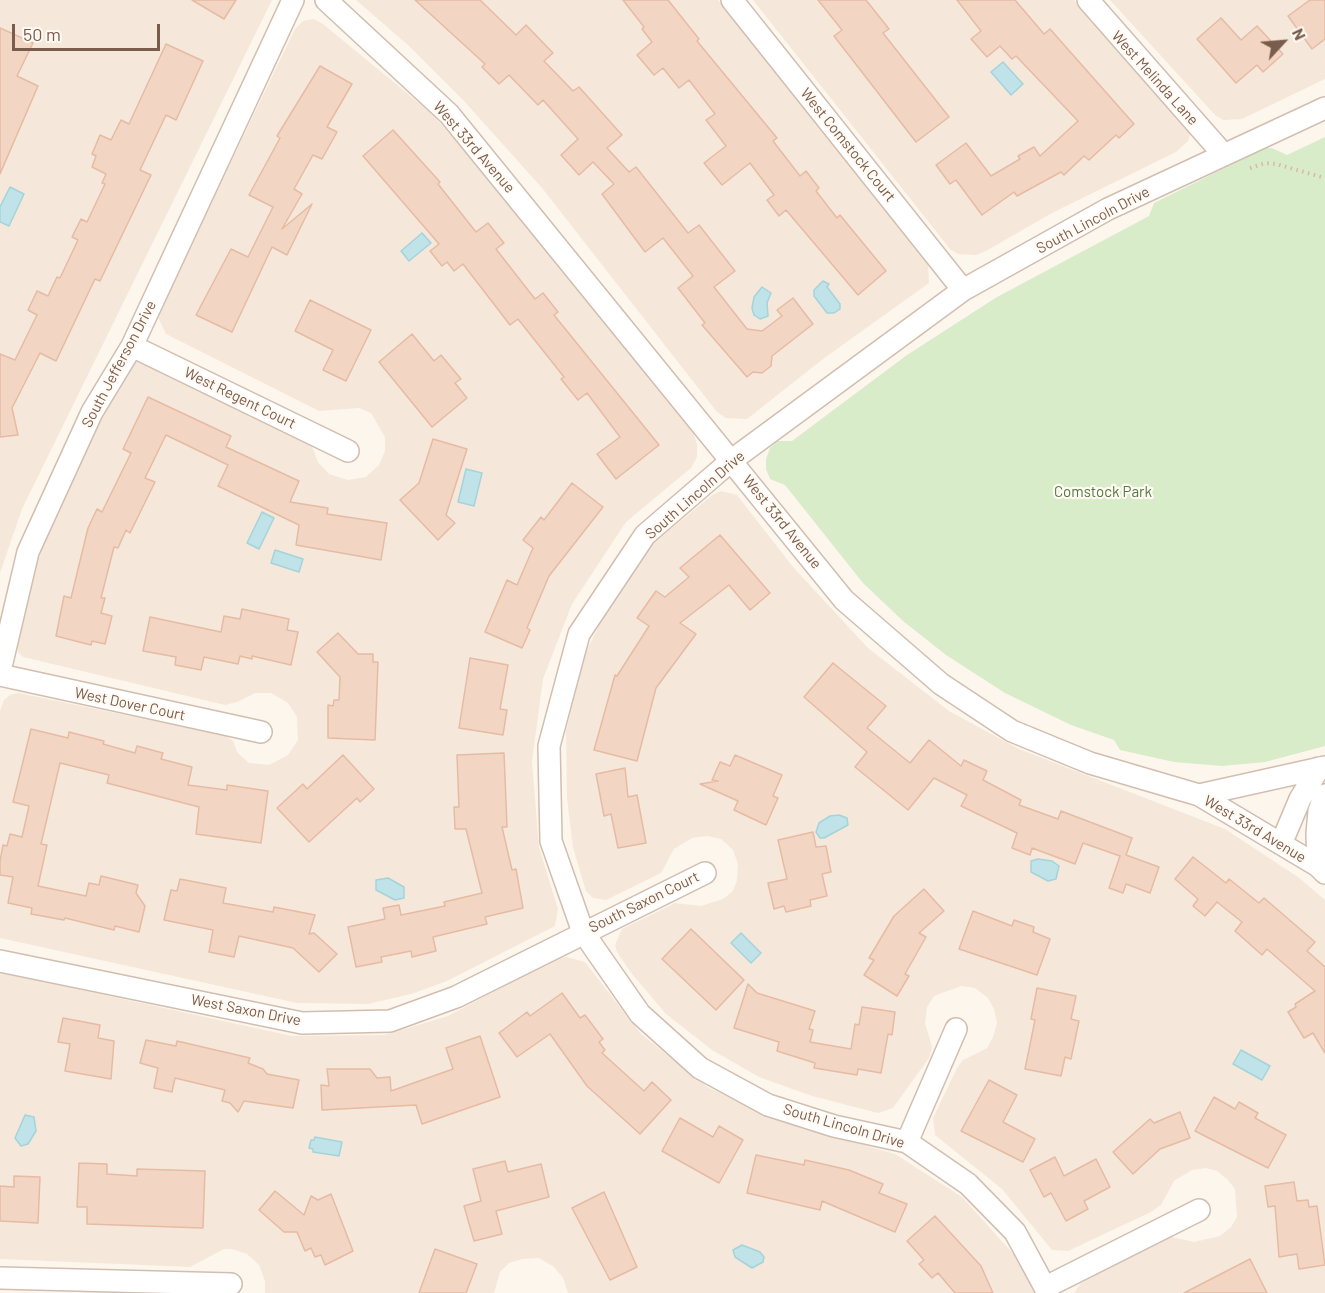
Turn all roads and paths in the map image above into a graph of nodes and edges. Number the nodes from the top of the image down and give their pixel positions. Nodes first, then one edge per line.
1 (293, 0) edge
2 (326, 0) edge
3 (732, 0) edge
4 (1088, 0) edge
5 (1325, 108) edge
6 (1224, 155) junction
7 (1250, 168) dead end
8 (1325, 178) edge
9 (963, 290) junction
10 (132, 346) junction
11 (348, 451) dead end
12 (732, 460) junction
13 (0, 673) edge
14 (261, 732) dead end
15 (1322, 768) edge
16 (1199, 795) junction
17 (1325, 795) edge
18 (1281, 844) junction
19 (1322, 870) edge
20 (705, 873) dead end
21 (583, 932) junction
22 (0, 961) edge
23 (956, 1029) dead end
24 (907, 1142) junction
25 (1199, 1210) dead end
26 (0, 1278) edge
27 (231, 1284) dead end
28 (1047, 1290) edge

1 - 10 street, South Jefferson Drive
2 - 12 street, West 33rd Avenue
3 - 9 street, West Comstock Court
4 - 6 street, West Melinda Lane
5 - 6 street, South Lincoln Drive
6 - 9 street, South Lincoln Drive
7 - 8 path
9 - 12 street, South Lincoln Drive
10 - 11 street, West Regent Court
10 - 13 street, South Jefferson Drive
12 - 16 street, West 33rd Avenue
12 - 21 street, South Lincoln Drive
13 - 14 street, West Dover Court
15 - 16 street
15 - 18 street
16 - 18 street, West 33rd Avenue
17 - 19 street
18 - 19 street, West 33rd Avenue
20 - 21 street, South Saxon Court
21 - 22 street, West Saxon Drive
21 - 24 street, South Lincoln Drive
23 - 24 street
24 - 28 street, South Lincoln Drive
25 - 28 street
26 - 27 street

